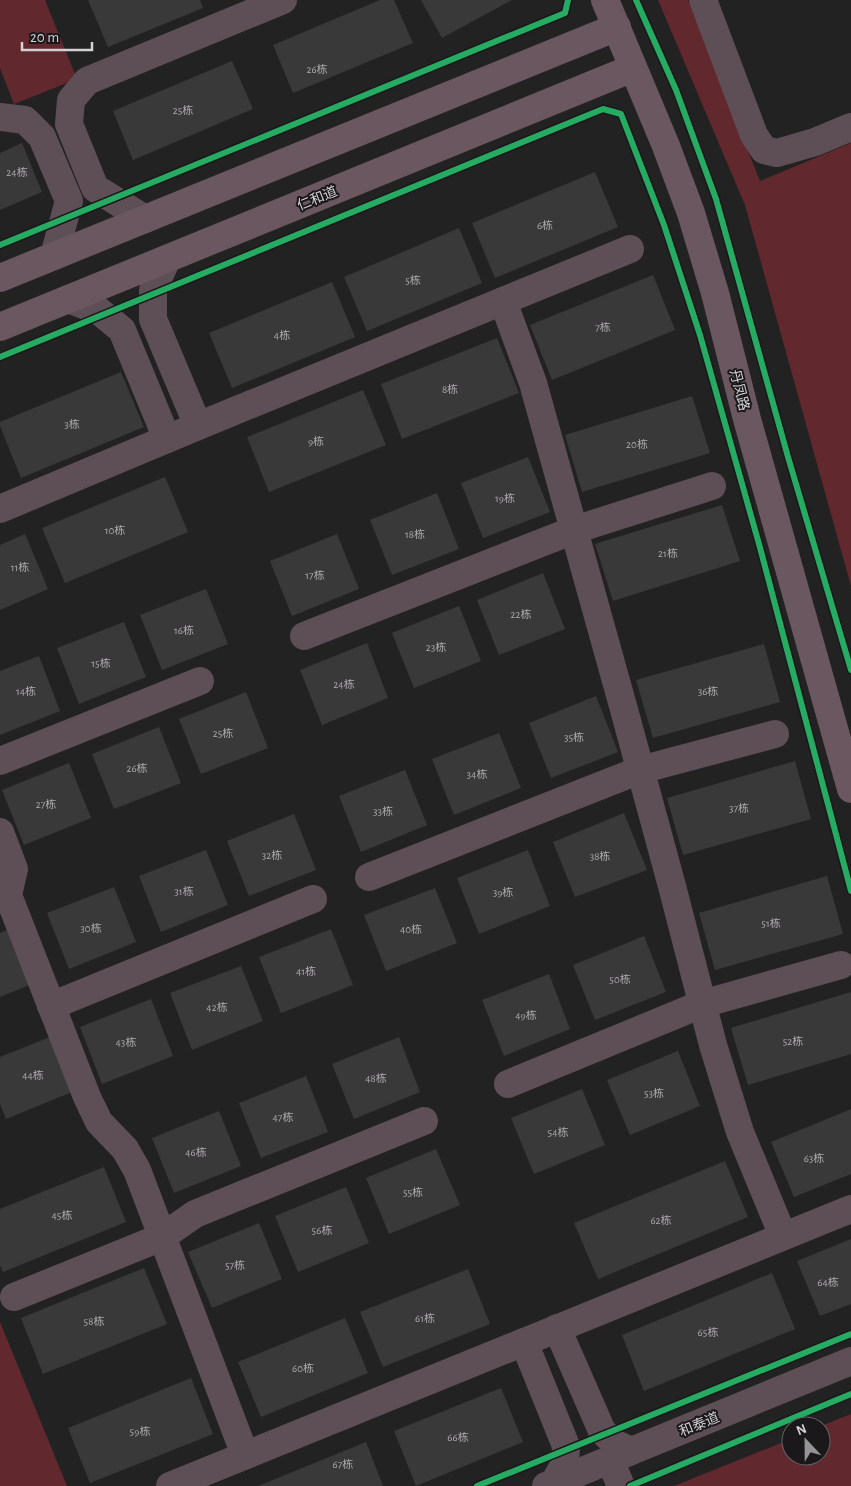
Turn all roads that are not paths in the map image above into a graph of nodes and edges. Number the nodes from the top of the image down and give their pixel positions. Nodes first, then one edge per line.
1 (283, 0) edge
2 (605, 0) edge
3 (703, 0) edge
4 (617, 27) junction
5 (633, 68) junction
6 (70, 114) junction
7 (0, 117) edge
8 (851, 127) edge
9 (35, 129) junction
10 (145, 219) junction
11 (630, 249) dead end
12 (54, 256) junction
13 (167, 259) junction
14 (0, 278) edge
15 (68, 299) junction
16 (503, 301) junction
17 (0, 327) edge
18 (198, 426) junction
19 (167, 439) junction
20 (712, 486) dead end
21 (0, 510) edge
22 (574, 530) junction
23 (304, 636) dead end
24 (200, 681) dead end
25 (775, 734) dead end
26 (0, 761) edge
27 (640, 770) junction
28 (851, 789) edge
29 (0, 832) edge
30 (369, 877) dead end
31 (313, 899) dead end
32 (841, 965) dead end
33 (702, 1004) junction
34 (51, 1006) junction
35 (508, 1084) dead end
36 (424, 1121) dead end
37 (851, 1209) edge
38 (783, 1236) junction
39 (162, 1237) junction
40 (14, 1297) dead end
41 (557, 1328) junction
42 (524, 1342) junction
43 (851, 1361) edge
44 (245, 1455) junction
45 (620, 1455) junction
46 (586, 1478) edge
47 (550, 1484) edge
48 (170, 1486) edge
49 (621, 1486) edge

1 - 6 street
2 - 4 main road, 丹凤路
3 - 8 street
4 - 5 main road, 丹凤路
4 - 10 main road
5 - 13 main road, 仁和道
5 - 28 main road, 丹凤路
6 - 9 street
6 - 10 street
7 - 9 street
9 - 12 street
10 - 12 main road
11 - 16 street
12 - 14 main road
13 - 15 main road, 仁和道
13 - 18 street
15 - 17 main road, 仁和道
15 - 19 street
16 - 18 street
16 - 22 street
18 - 19 street
19 - 21 street
20 - 22 street
22 - 23 street
22 - 27 street
24 - 26 street
25 - 27 street
27 - 30 street
27 - 33 street
29 - 34 street
31 - 34 street
32 - 33 street
33 - 35 street
33 - 38 street
34 - 39 street
36 - 39 street
37 - 38 street
38 - 41 street
39 - 40 street
39 - 44 street
41 - 42 street
41 - 45 street
42 - 44 street
42 - 47 street
43 - 45 street, 和泰道
44 - 48 street
45 - 46 street, 和泰道
45 - 49 street
46 - 47 street, 和泰道

